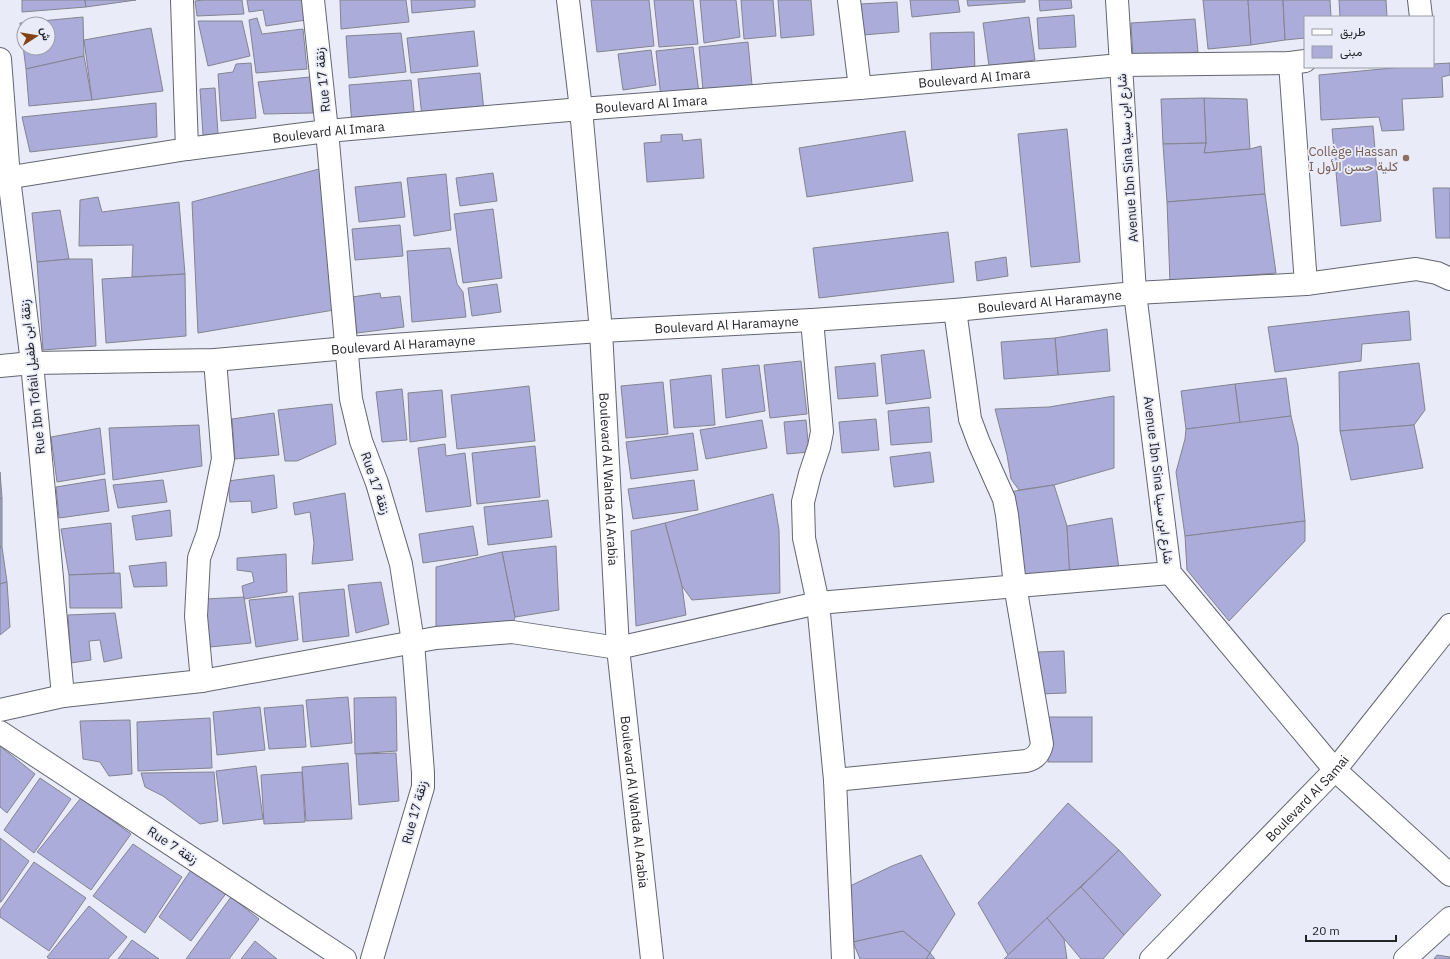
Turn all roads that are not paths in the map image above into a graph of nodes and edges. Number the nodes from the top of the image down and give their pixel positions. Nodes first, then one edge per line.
1 (182, 0) edge
2 (313, 0) edge
3 (568, 0) edge
4 (849, 0) edge
5 (1117, 0) edge
6 (1419, 0) edge
7 (1421, 16) edge
8 (0, 59) edge
9 (1297, 62) edge
10 (1122, 65) junction
11 (860, 88) junction
12 (581, 109) junction
13 (327, 131) junction
14 (187, 149) junction
15 (5, 178) edge
16 (1450, 279) edge
17 (1306, 284) junction
18 (1136, 293) junction
19 (955, 310) junction
20 (812, 320) junction
21 (601, 331) junction
22 (347, 348) junction
23 (215, 360) junction
24 (32, 364) junction
25 (0, 366) edge
26 (1170, 573) junction
27 (1015, 585) junction
28 (818, 603) junction
29 (1450, 626) edge
30 (413, 642) junction
31 (618, 648) junction
32 (202, 681) junction
33 (63, 696) junction
34 (0, 710) edge
35 (0, 732) edge
36 (1335, 770) junction
37 (835, 780) junction
38 (1450, 875) edge
39 (1450, 918) edge
40 (345, 959) edge
41 (372, 959) edge
42 (652, 959) edge
43 (843, 959) edge
44 (1152, 959) edge
45 (1405, 959) edge

1 - 14 street
2 - 13 street, Rue 17 زنقة
3 - 12 street, Boulevard Al Wahda Al Arabia
4 - 11 street
5 - 10 street, Avenue Ibn Sina شارع ابن سينا
6 - 7 street
8 - 15 street, Rue Ibn Tofail زنقة ابن طفيل
9 - 10 street, Boulevard Al Imara
9 - 17 street
10 - 11 street, Boulevard Al Imara
10 - 18 street, Avenue Ibn Sina شارع ابن سينا
11 - 12 street, Boulevard Al Imara
12 - 13 street, Boulevard Al Imara
12 - 21 street, Boulevard Al Wahda Al Arabia
13 - 14 street, Boulevard Al Imara
13 - 22 street, Rue 17 زنقة
14 - 15 street, Boulevard Al Imara
15 - 24 street, Rue Ibn Tofail زنقة ابن طفيل
16 - 17 street, Boulevard Al Haramayne
17 - 18 street, Boulevard Al Haramayne
18 - 19 street, Boulevard Al Haramayne
18 - 26 street, Avenue Ibn Sina شارع ابن سينا
19 - 20 street, Boulevard Al Haramayne
19 - 27 street
20 - 21 street, Boulevard Al Haramayne
20 - 28 street
21 - 22 street, Boulevard Al Haramayne
21 - 31 street, Boulevard Al Wahda Al Arabia
22 - 23 street, Boulevard Al Haramayne
22 - 30 street, Rue 17 زنقة
23 - 24 street, Boulevard Al Haramayne
23 - 32 street
24 - 25 street, Boulevard Al Haramayne
24 - 33 street, Rue Ibn Tofail زنقة ابن طفيل
26 - 27 street
26 - 36 street, Avenue Ibn Sina شارع ابن سينا
27 - 28 street
27 - 37 street
28 - 31 street
28 - 37 street
29 - 36 street, Boulevard Al Samai
30 - 31 street
30 - 32 street
30 - 41 street, Rue 17 زنقة
31 - 42 street, Boulevard Al Wahda Al Arabia
32 - 33 street
33 - 34 street
35 - 40 street, Rue 7 زنقة
36 - 38 street, Avenue Ibn Sina شارع ابن سينا
36 - 44 street, Boulevard Al Samai
37 - 43 street
39 - 45 street

